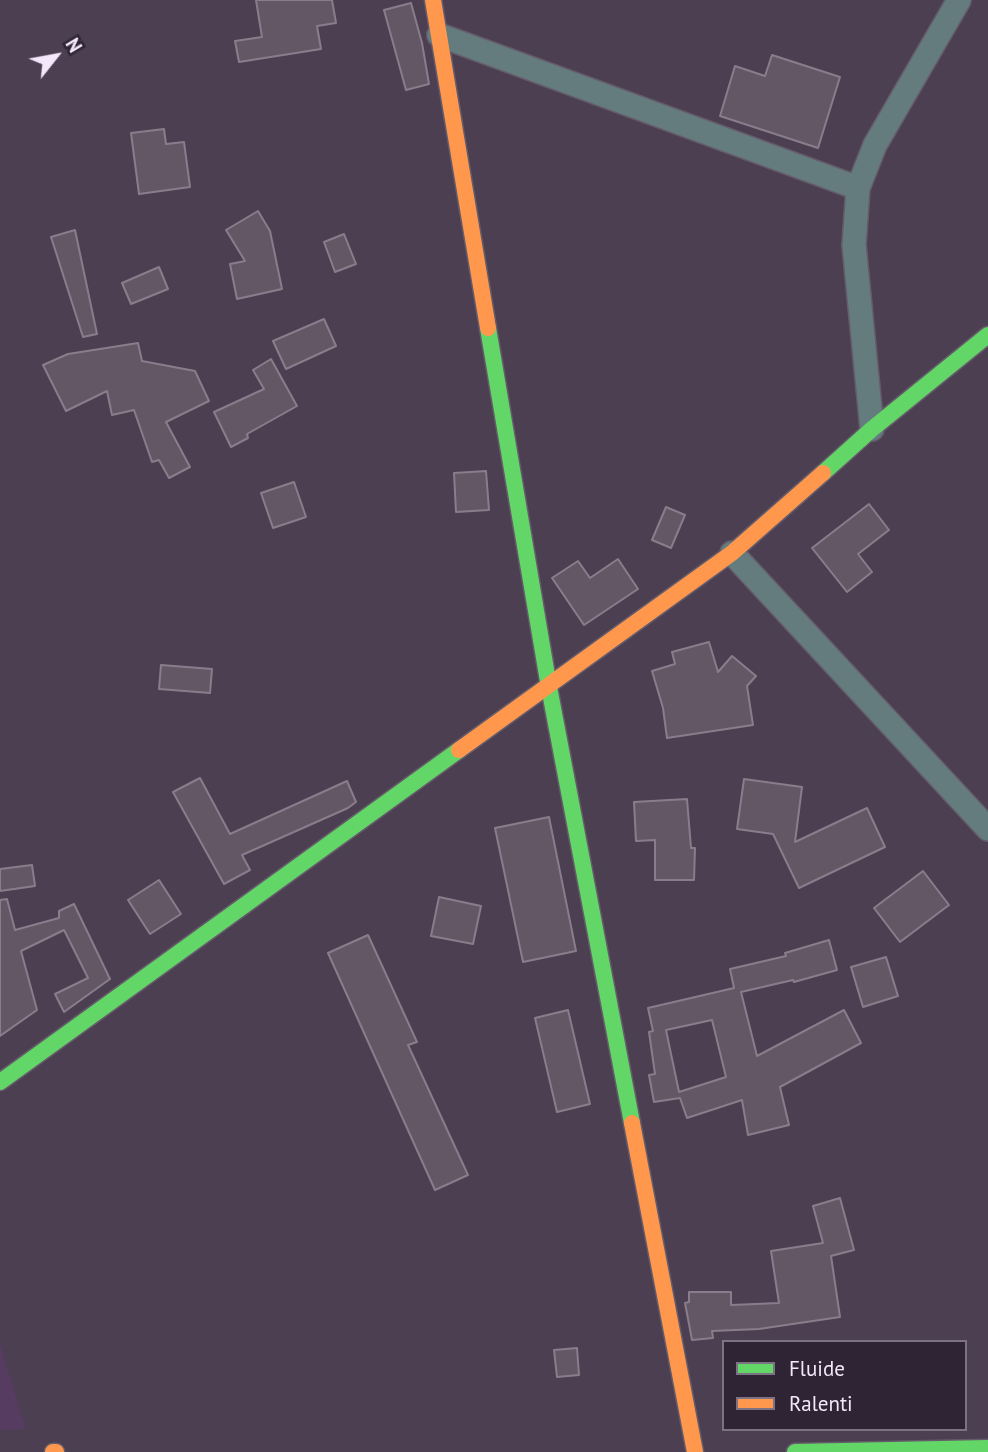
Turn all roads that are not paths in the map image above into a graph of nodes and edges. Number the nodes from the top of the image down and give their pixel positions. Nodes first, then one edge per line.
1 (433, 0) edge
2 (959, 0) edge
3 (439, 34) junction
4 (858, 188) junction
5 (988, 335) edge
6 (872, 429) junction
7 (732, 553) junction
8 (549, 687) junction
9 (988, 829) edge
10 (0, 1082) edge
11 (988, 1448) edge
12 (955, 1450) edge
13 (695, 1452) edge
14 (795, 1452) edge

1 - 3 main road
2 - 4 street
3 - 4 street
3 - 8 main road
4 - 6 street
5 - 6 main road
6 - 7 main road
7 - 8 main road
7 - 9 street
8 - 10 main road
8 - 13 main road
11 - 12 main road
12 - 14 main road

